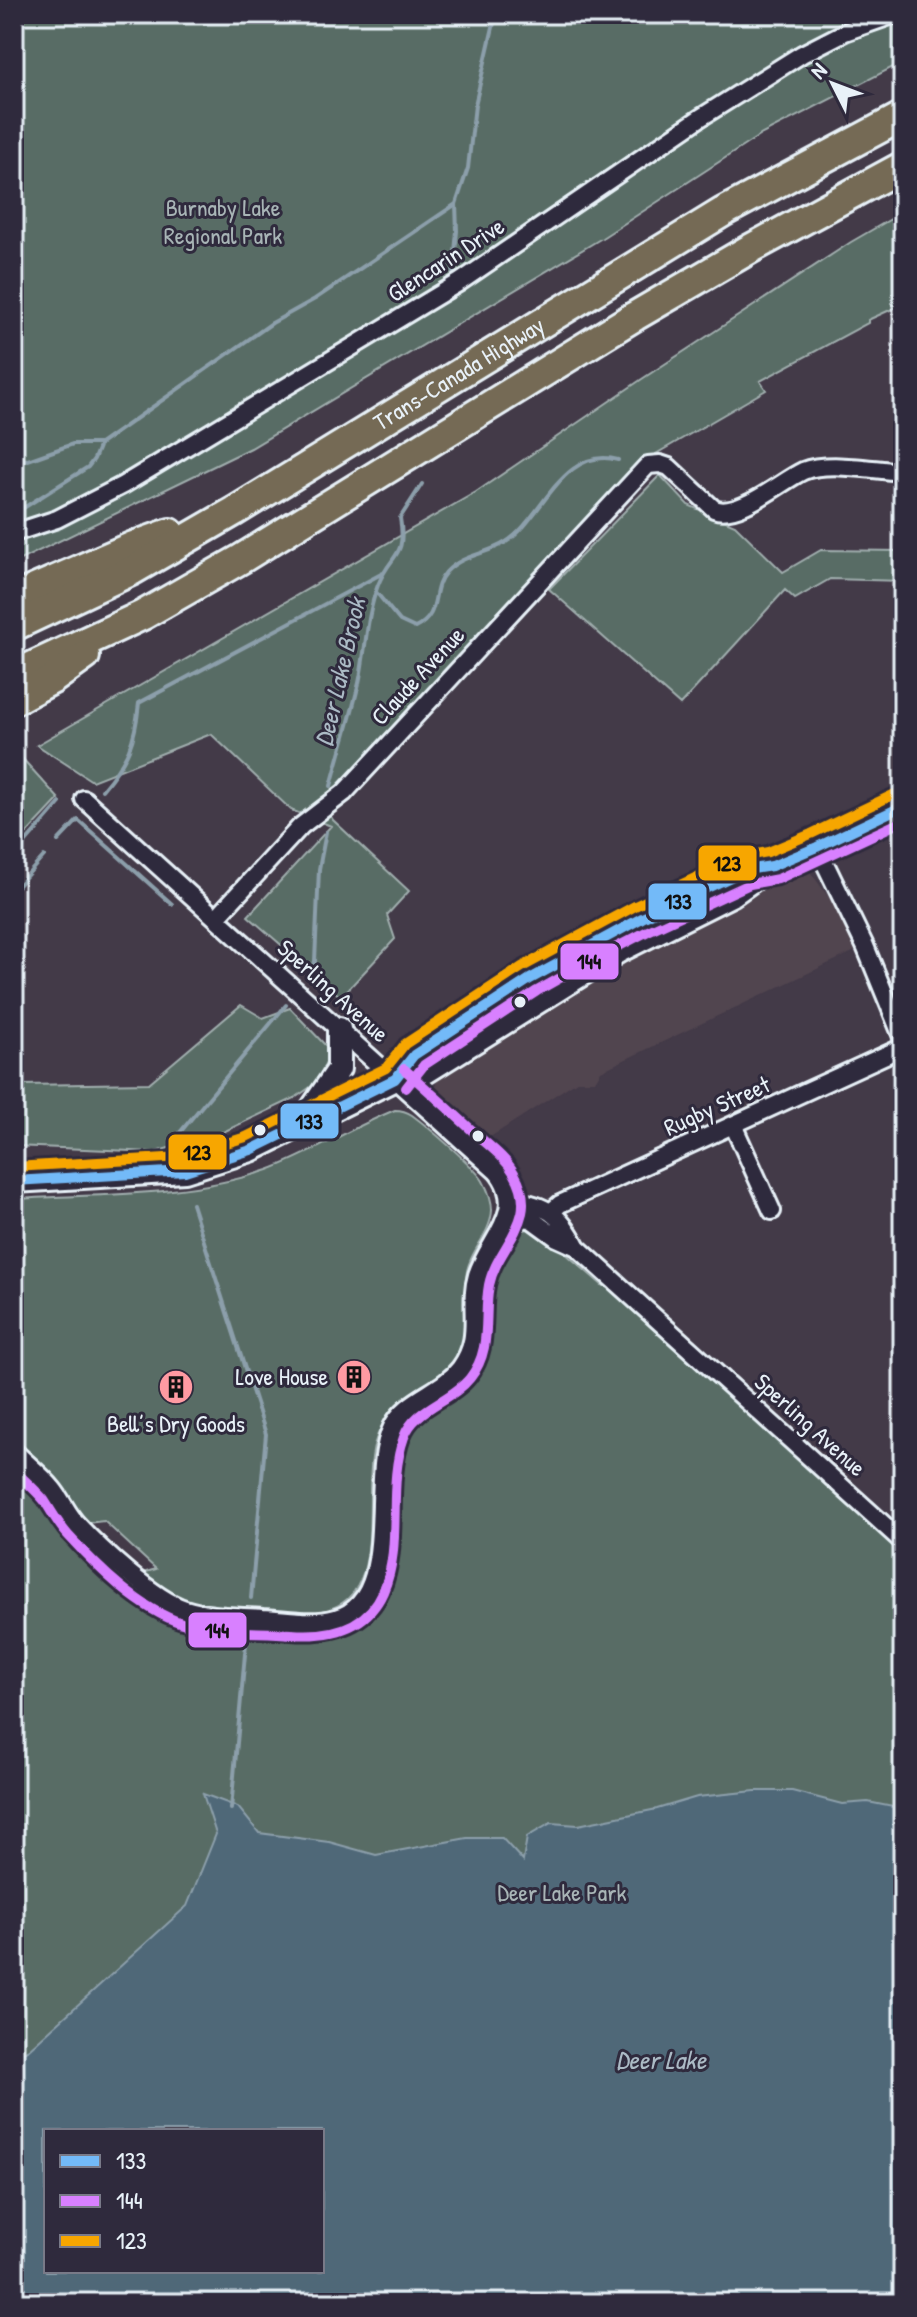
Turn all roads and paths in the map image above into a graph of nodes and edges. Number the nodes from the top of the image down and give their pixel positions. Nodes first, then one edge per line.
1 (896, 14) edge
2 (903, 116) edge
3 (903, 166) edge
4 (903, 472) edge
5 (235, 511) junction
6 (14, 533) edge
7 (14, 598) edge
8 (143, 615) junction
9 (14, 626) edge
10 (14, 675) edge
11 (14, 700) edge
12 (84, 799) dead end
13 (903, 806) edge
14 (817, 847) junction
15 (216, 918) junction
16 (339, 1029) junction
17 (903, 1039) edge
18 (903, 1047) edge
19 (395, 1079) junction
20 (300, 1127) junction
21 (734, 1127) junction
22 (14, 1181) edge
23 (509, 1199) junction
24 (772, 1211) dead end
25 (551, 1212) junction
26 (506, 1217) junction
27 (577, 1247) junction
28 (14, 1451) edge
29 (903, 1542) edge

1 - 6 street, Glencarin Drive
2 - 5 highway, Trans-Canada Highway
3 - 8 highway, Trans-Canada Highway
4 - 15 street, Claude Avenue
5 - 7 highway
5 - 9 highway, Trans-Canada Highway
8 - 10 highway, Trans-Canada Highway
8 - 11 highway
12 - 15 street, Sperling Avenue
13 - 14 main road
14 - 17 street
14 - 19 main road
15 - 16 street, Sperling Avenue
16 - 19 street, Sperling Avenue
16 - 20 main road
18 - 21 street, Rugby Street
19 - 20 main road
19 - 23 street, Sperling Avenue
20 - 22 main road
21 - 24 street
21 - 25 street, Rugby Street
23 - 25 street
23 - 26 street
25 - 27 street, Sperling Avenue
26 - 27 street, Sperling Avenue
26 - 28 street
27 - 29 street, Sperling Avenue

